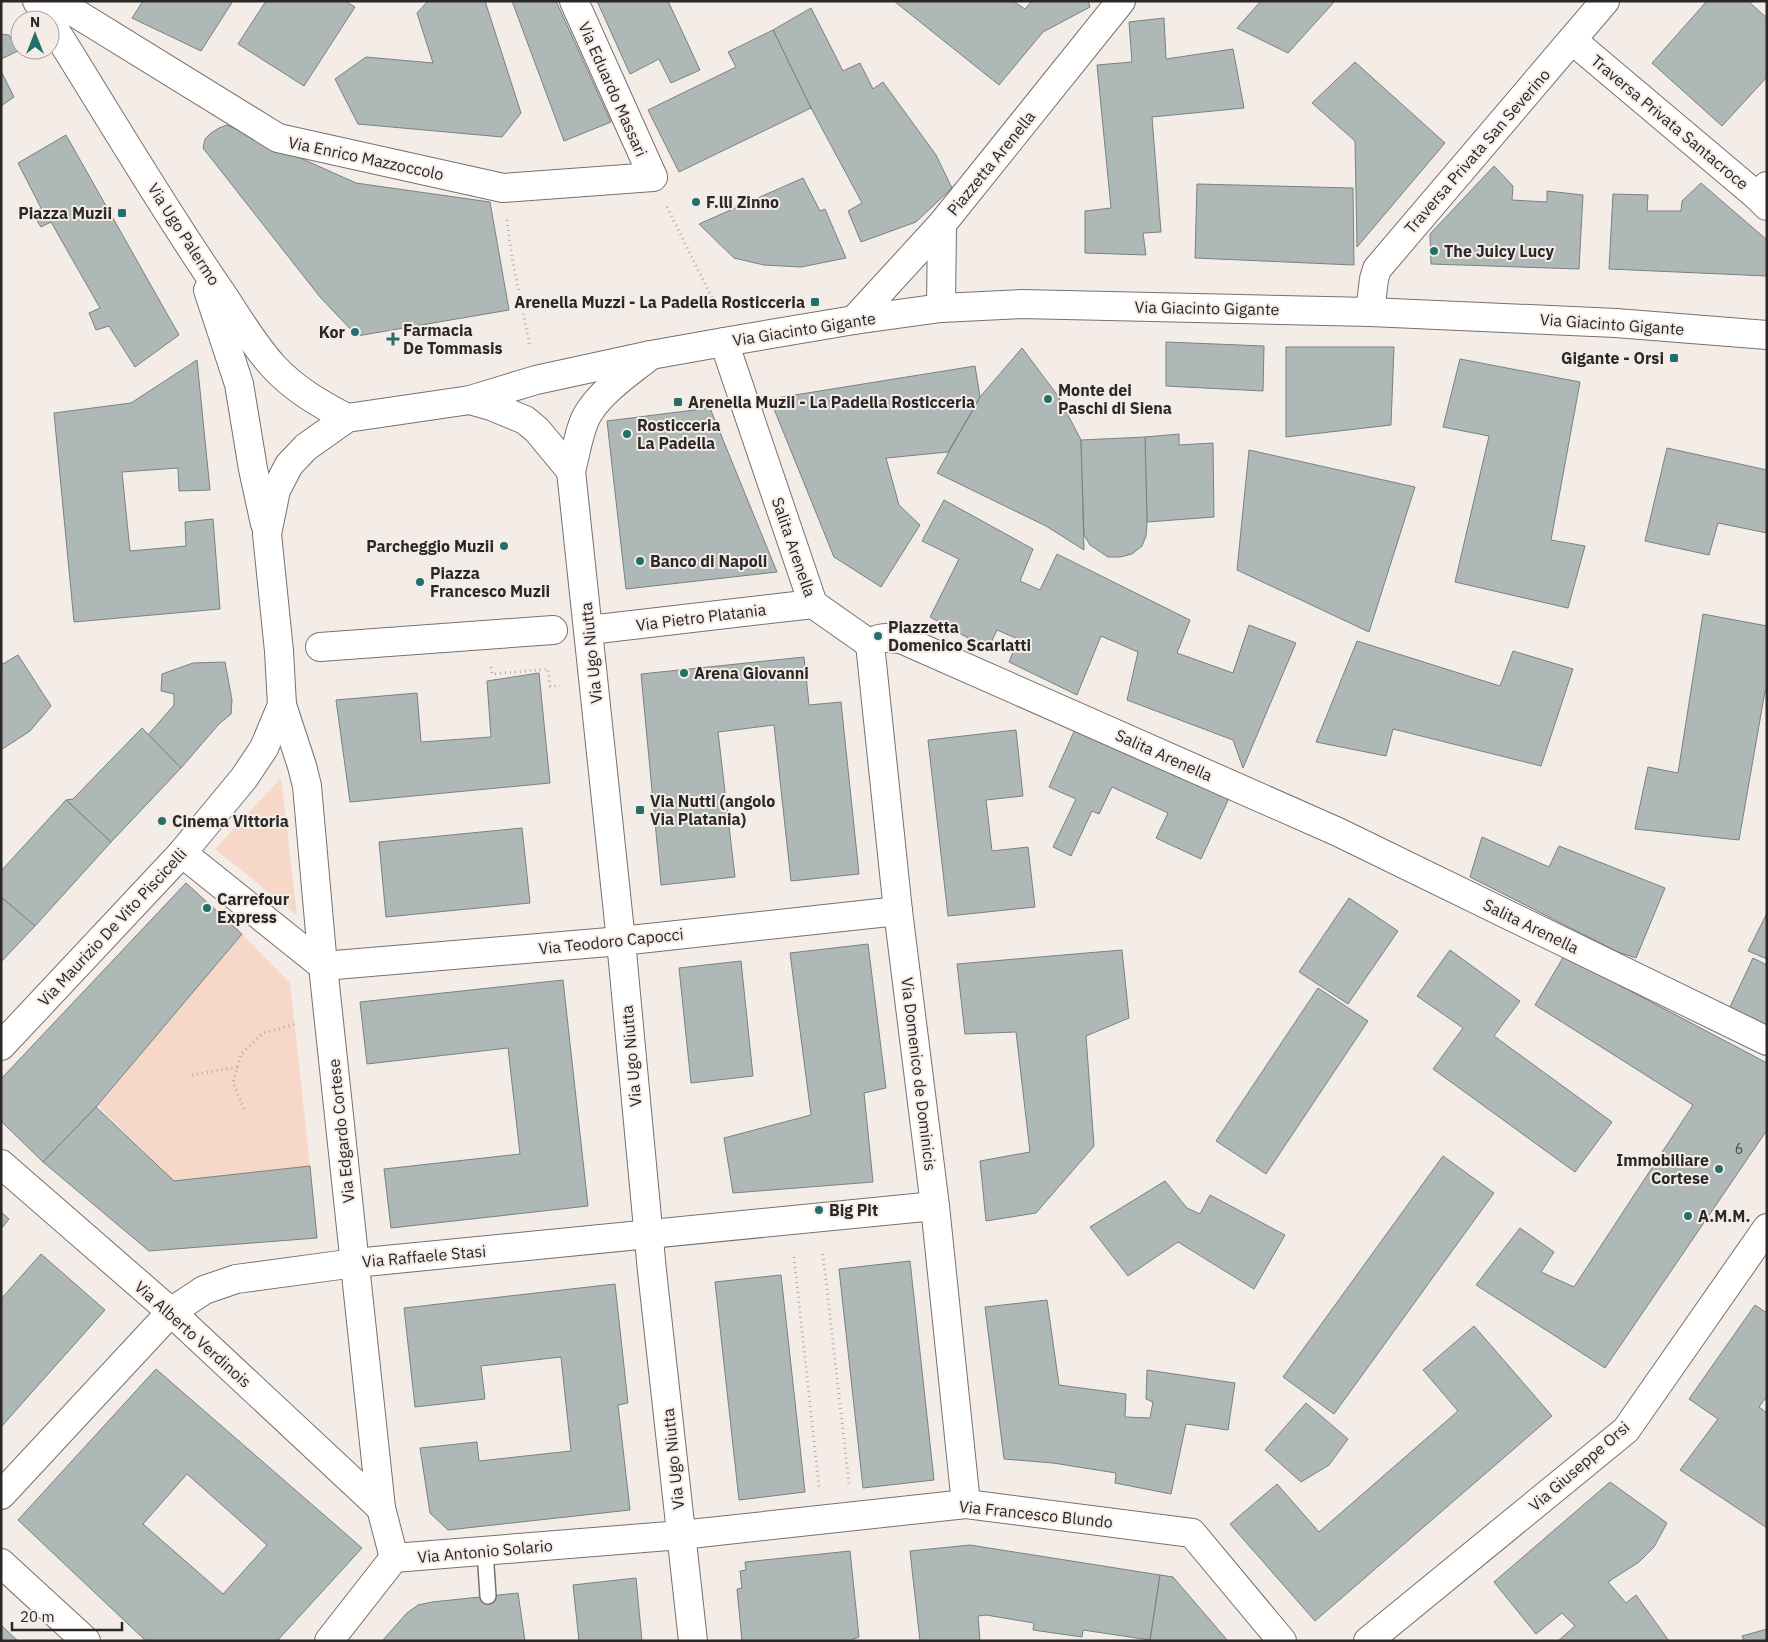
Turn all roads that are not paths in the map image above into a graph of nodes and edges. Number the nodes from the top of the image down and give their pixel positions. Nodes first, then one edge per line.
1 (56, 1) edge
2 (574, 1) edge
3 (1121, 1) edge
4 (1605, 1) edge
5 (60, 39) edge
6 (1572, 40) junction
7 (653, 177) joint
8 (1764, 196) edge
9 (942, 224) junction
10 (197, 258) junction
11 (941, 308) junction
12 (1370, 312) junction
13 (854, 320) junction
14 (1767, 336) edge
15 (724, 342) junction
16 (651, 354) junction
17 (470, 400) junction
18 (347, 418) junction
19 (572, 471) junction
20 (268, 534) junction
21 (813, 604) junction
22 (553, 630) dead end
23 (589, 630) junction
24 (870, 644) junction
25 (320, 648) dead end
26 (282, 705) junction
27 (182, 853) junction
28 (898, 911) junction
29 (621, 941) junction
30 (323, 966) junction
31 (1767, 1041) edge
32 (1, 1046) edge
33 (1, 1164) edge
34 (935, 1206) junction
35 (1767, 1228) edge
36 (648, 1235) junction
37 (355, 1263) junction
38 (171, 1312) junction
39 (1, 1495) edge
40 (966, 1504) junction
41 (381, 1508) junction
42 (681, 1536) junction
43 (485, 1551) junction
44 (394, 1558) junction
45 (1, 1563) edge
46 (488, 1596) dead end
47 (86, 1641) edge
48 (329, 1641) edge
49 (693, 1641) edge
50 (1282, 1641) edge
51 (1368, 1641) edge

1 - 7 street, Via Enrico Mazzoccolo
2 - 7 street, Via Eduardo Massari
3 - 9 street, Piazzetta Arenella
4 - 6 street, Traversa Privata San Severino
5 - 10 street, Via Ugo Palermo
6 - 8 street, Traversa Privata Santacroce
6 - 12 street, Traversa Privata San Severino
9 - 11 street
9 - 13 street, Piazzetta Arenella
10 - 18 street, Via Ugo Palermo
10 - 20 street
11 - 12 street, Via Giacinto Gigante
11 - 13 street, Via Giacinto Gigante
12 - 14 street, Via Giacinto Gigante
13 - 15 street, Via Giacinto Gigante
15 - 16 street, Via Giacinto Gigante
15 - 21 street, Salita Arenella
16 - 17 street, Via Giacinto Gigante
16 - 19 street
17 - 18 street
17 - 19 street
18 - 20 street
19 - 23 street, Via Ugo Niutta
20 - 26 street
21 - 23 street, Via Pietro Platania
21 - 24 street, Salita Arenella
22 - 25 street
23 - 29 street, Via Ugo Niutta
24 - 28 street, Via Domenico de Dominicis
24 - 31 street, Salita Arenella
26 - 27 street, Via Maurizio De Vito Piscicelli
26 - 30 street, Via Edgardo Cortese
27 - 30 street
27 - 32 street, Via Maurizio De Vito Piscicelli
28 - 29 street, Via Teodoro Capocci
28 - 34 street, Via Domenico de Dominicis
29 - 30 street, Via Teodoro Capocci
29 - 36 street, Via Ugo Niutta
30 - 37 street, Via Edgardo Cortese
33 - 38 street, Via Alberto Verdinois
34 - 36 street, Via Raffaele Stasi
34 - 40 street, Via Domenico de Dominicis
35 - 51 street, Via Giuseppe Orsi
36 - 37 street, Via Raffaele Stasi
36 - 42 street, Via Ugo Niutta
37 - 38 street, Via Raffaele Stasi
37 - 41 street, Via Edgardo Cortese
38 - 39 street, Via Raffaele Stasi
38 - 41 street, Via Alberto Verdinois
40 - 42 street, Via Francesco Blundo
40 - 50 street, Via Francesco Blundo
41 - 44 street, Via Edgardo Cortese
42 - 43 street, Via Antonio Solario
42 - 49 street, Via Ugo Niutta
43 - 44 street, Via Antonio Solario
43 - 46 lane
44 - 48 street, Via Antonio Solario
45 - 47 street

